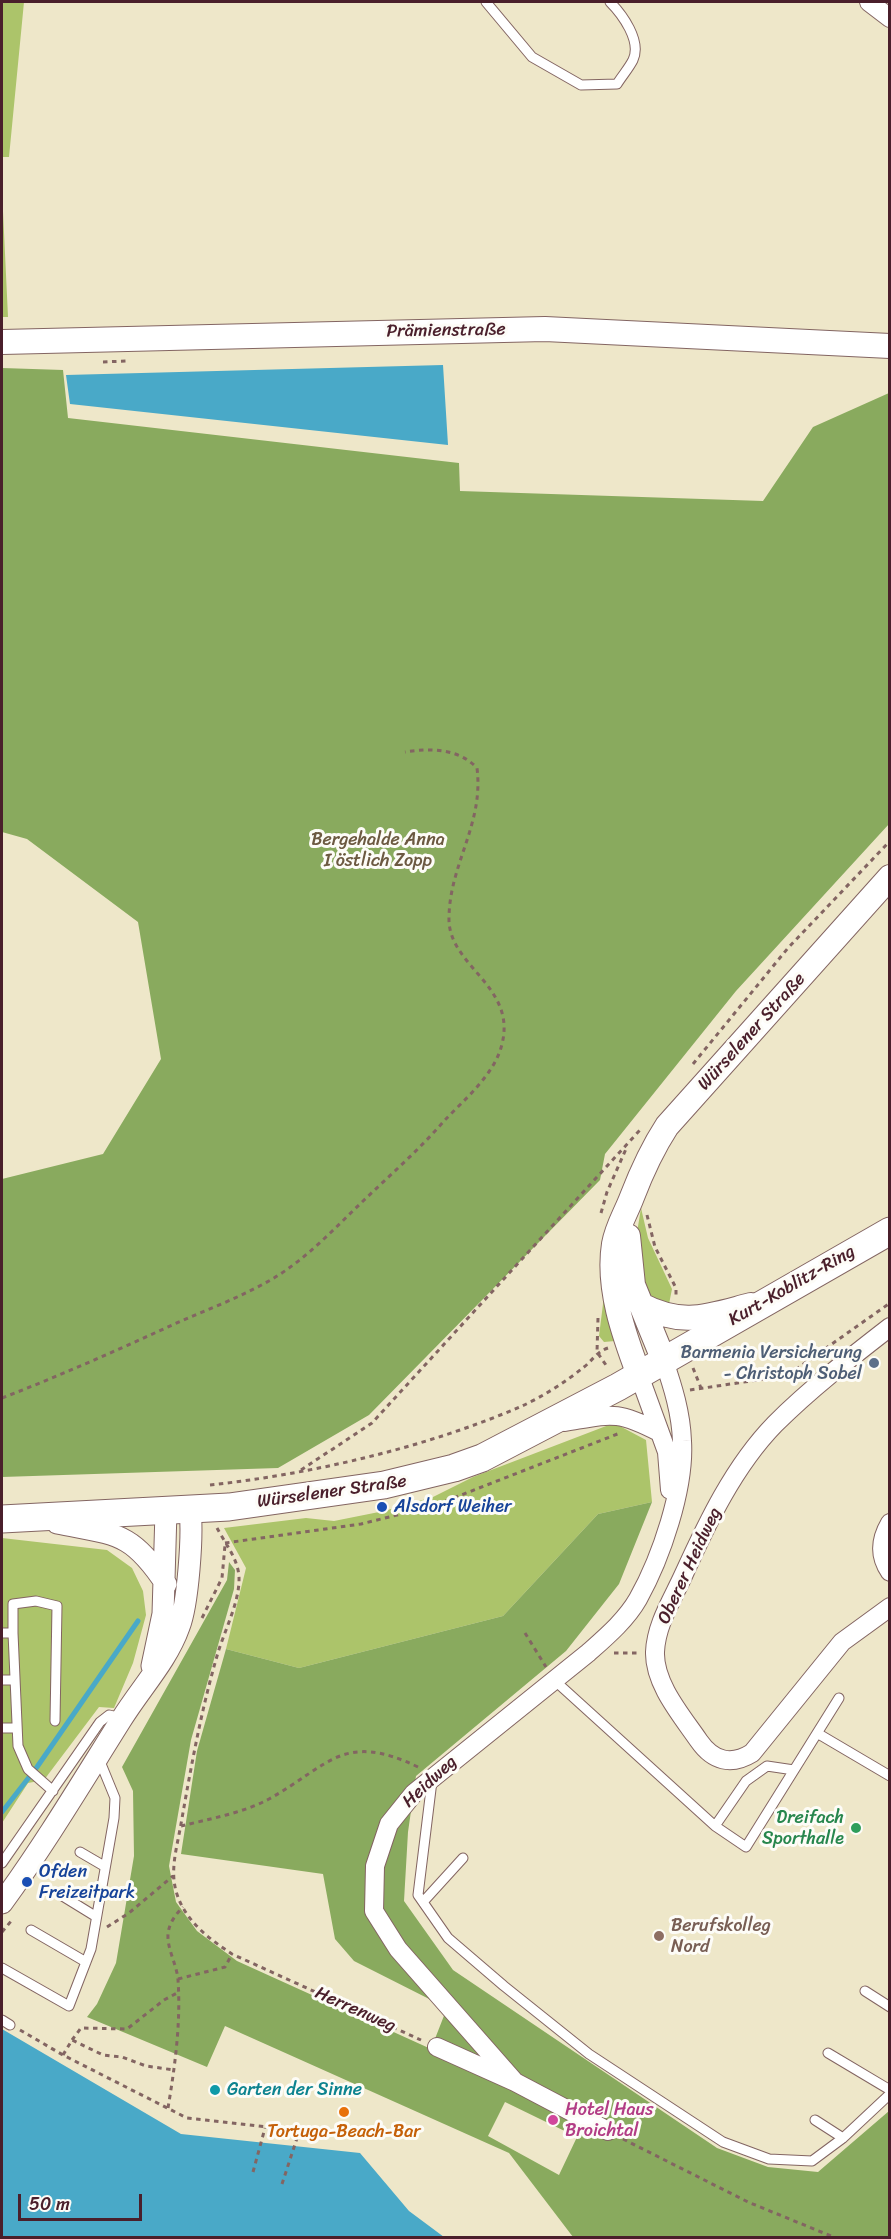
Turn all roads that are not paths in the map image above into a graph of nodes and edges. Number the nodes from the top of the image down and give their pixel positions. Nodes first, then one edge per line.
1 (486, 2) edge
2 (609, 2) edge
3 (869, 2) edge
4 (890, 18) edge
5 (2, 342) edge
6 (890, 346) edge
7 (890, 876) edge
8 (639, 1202) junction
9 (890, 1231) edge
10 (765, 1301) junction
11 (641, 1305) junction
12 (890, 1327) edge
13 (663, 1361) junction
14 (639, 1375) junction
15 (548, 1425) junction
16 (659, 1432) junction
17 (178, 1510) junction
18 (671, 1513) junction
19 (35, 1518) junction
20 (2, 1519) edge
21 (890, 1523) edge
22 (890, 1572) edge
23 (166, 1584) junction
24 (890, 1607) edge
25 (2, 1633) edge
26 (13, 1633) junction
27 (149, 1678) junction
28 (553, 1679) junction
29 (2, 1680) edge
30 (14, 1680) junction
31 (839, 1698) dead end
32 (122, 1718) junction
33 (55, 1721) dead end
34 (2, 1728) edge
35 (16, 1728) junction
36 (817, 1733) junction
37 (98, 1758) junction
38 (794, 1770) junction
39 (890, 1776) edge
40 (432, 1777) junction
41 (52, 1791) junction
42 (716, 1826) junction
43 (80, 1852) dead end
44 (463, 1858) dead end
45 (2, 1863) edge
46 (104, 1866) junction
47 (56, 1892) dead end
48 (423, 1902) junction
49 (2, 1903) edge
50 (96, 1916) junction
51 (31, 1930) dead end
52 (86, 1962) junction
53 (2, 1968) edge
54 (865, 1991) dead end
55 (890, 2007) edge
56 (474, 2032) junction
57 (828, 2053) dead end
58 (515, 2082) junction
59 (890, 2092) edge
60 (814, 2121) dead end
61 (606, 2134) road end
62 (843, 2138) junction

1 - 2 lane
3 - 4 street
5 - 6 main road, Prämienstraße
7 - 8 main road, Würselener Straße
8 - 11 main road, Würselener Straße
8 - 14 main road, Würselener Straße
9 - 10 main road, Kurt-Koblitz-Ring
10 - 11 main road
10 - 13 main road, Kurt-Koblitz-Ring
11 - 13 main road, Würselener Straße
12 - 24 street, Oberer Heidweg
13 - 14 main road, Würselener Straße
13 - 18 street, Heidweg
14 - 15 main road, Würselener Straße
14 - 16 street, Heidweg
15 - 16 street
15 - 17 main road, Würselener Straße
16 - 18 street, Heidweg
17 - 19 main road, Würselener Straße
17 - 23 street
17 - 27 street
18 - 28 street, Heidweg
19 - 20 main road, Würselener Straße
19 - 23 street
21 - 22 street
23 - 27 street
25 - 26 lane
26 - 30 lane
26 - 33 lane
27 - 32 street
28 - 40 street, Heidweg
28 - 42 lane
29 - 30 lane
30 - 35 lane
31 - 36 lane
32 - 37 street
32 - 41 lane
34 - 35 lane
35 - 41 lane
36 - 38 lane
36 - 39 lane
37 - 46 lane
37 - 49 street
38 - 42 lane
38 - 42 lane
40 - 48 lane
40 - 56 street, Heidweg
41 - 45 lane
43 - 46 lane
44 - 48 lane
46 - 50 lane
47 - 50 lane
48 - 62 lane
50 - 52 lane
51 - 52 lane
52 - 53 lane
54 - 55 lane
56 - 58 street, Heidweg
56 - 58 street
57 - 59 lane
58 - 61 street
59 - 62 lane
60 - 62 lane

